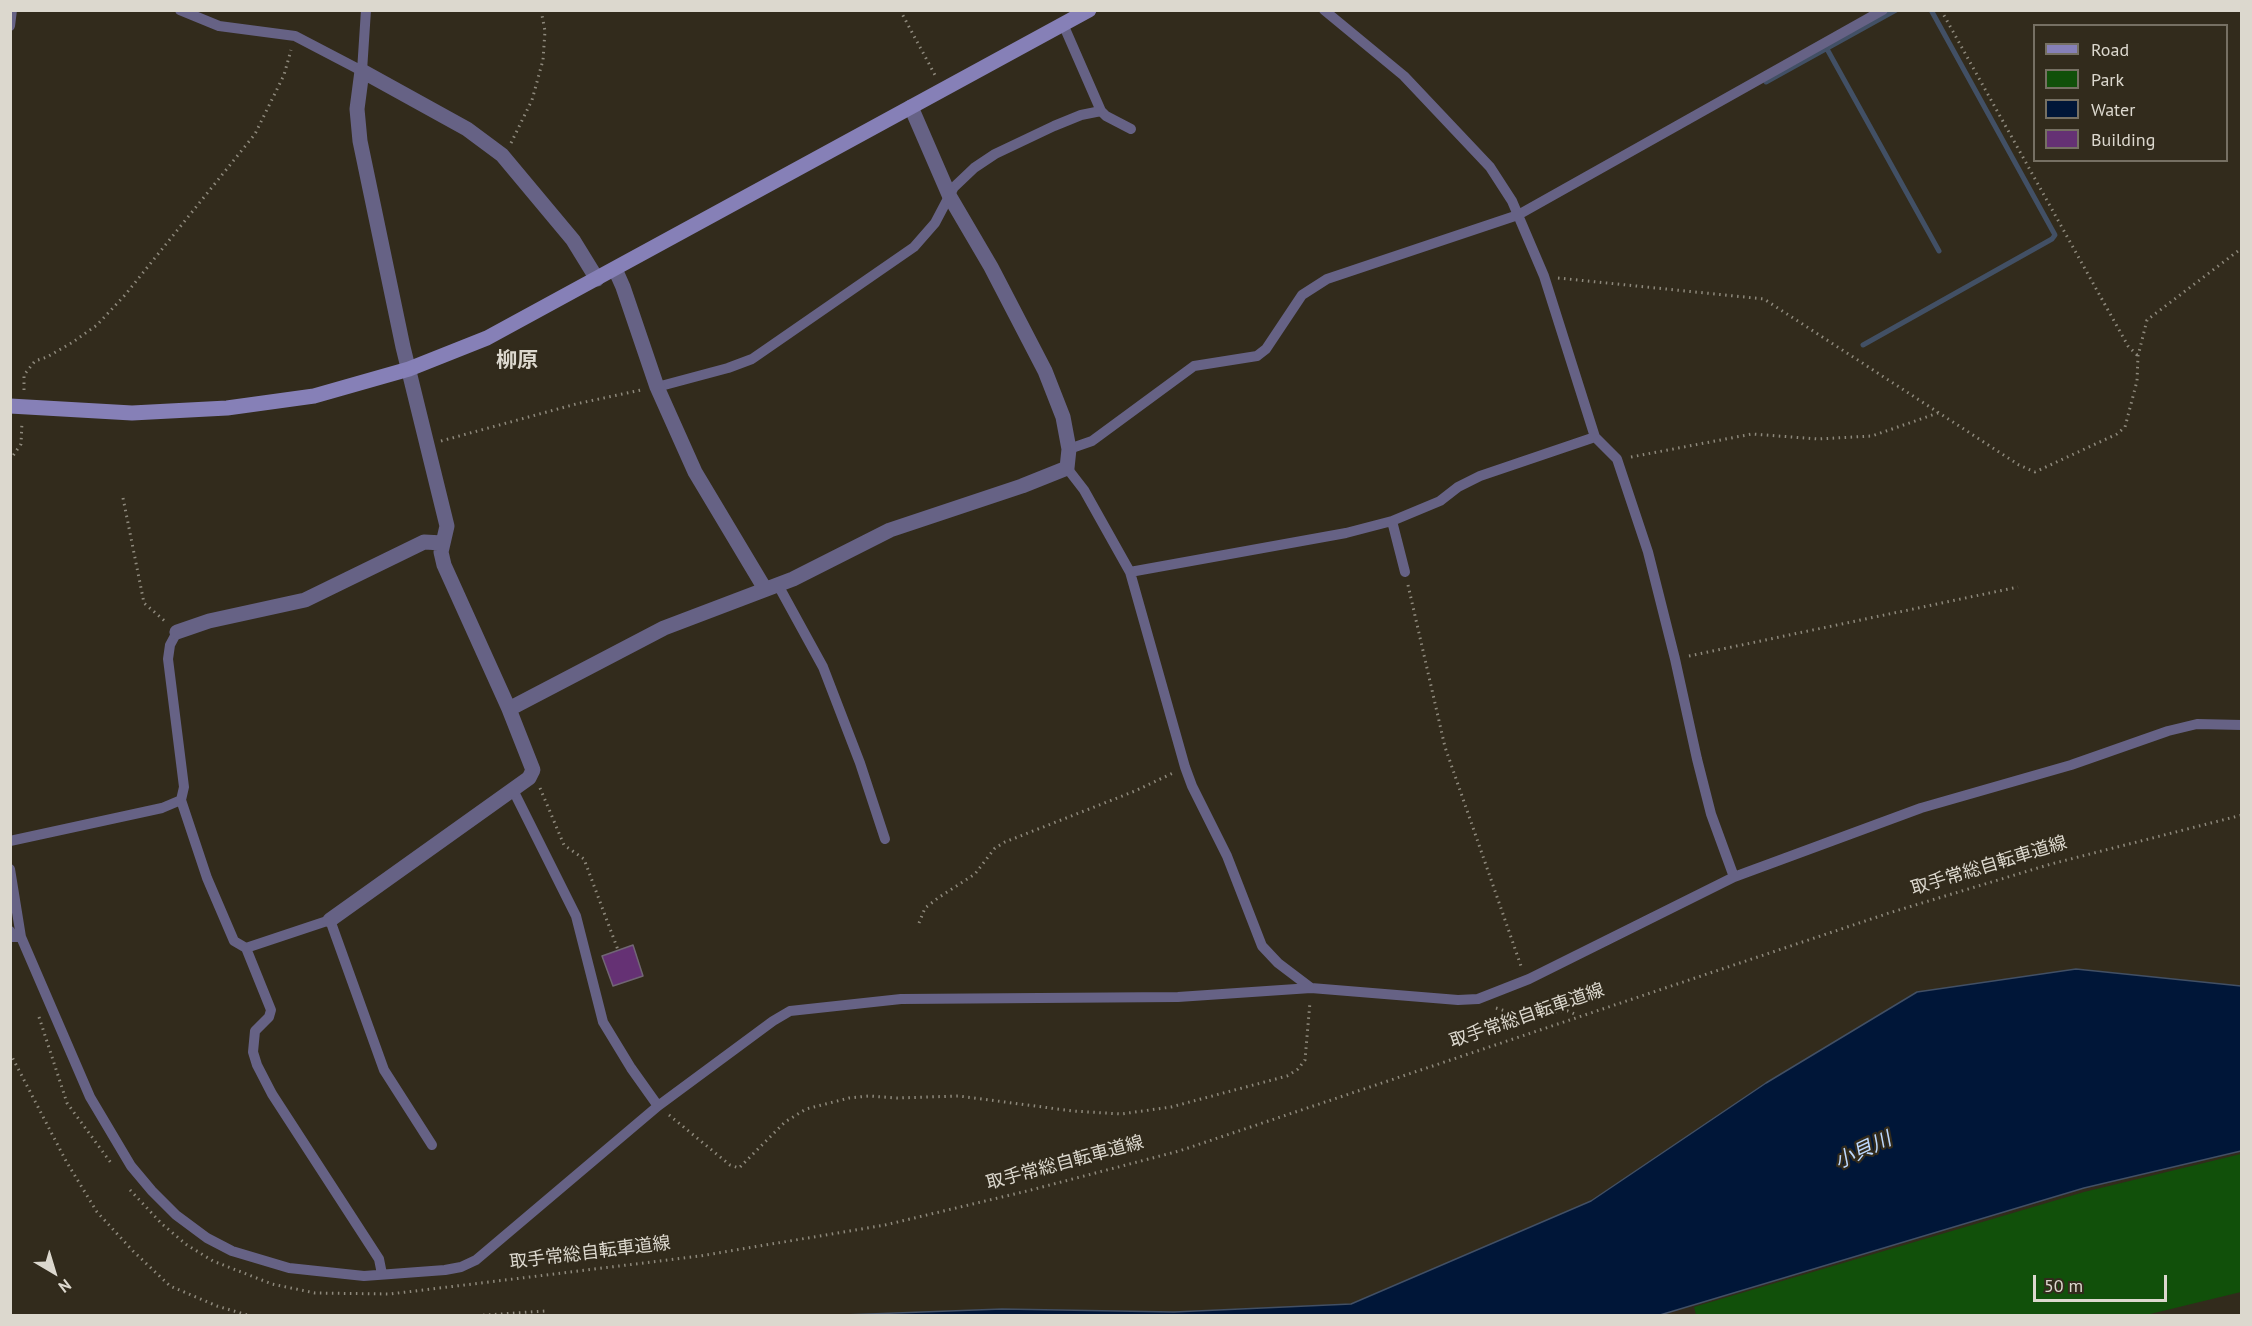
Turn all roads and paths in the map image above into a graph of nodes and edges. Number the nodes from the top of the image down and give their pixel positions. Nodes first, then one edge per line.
1 (12, 10) edge
2 (180, 10) edge
3 (366, 10) edge
4 (541, 10) edge
5 (900, 10) edge
6 (1089, 10) edge
7 (1324, 10) edge
8 (1883, 10) edge
9 (1941, 10) edge
10 (1063, 24) junction
11 (10, 26) edge
12 (295, 36) junction
13 (362, 71) junction
14 (942, 90) junction
15 (911, 107) junction
16 (1101, 111) junction
17 (1131, 129) dead end
18 (502, 155) junction
19 (950, 197) junction
20 (1518, 215) junction
21 (2241, 248) edge
22 (615, 269) junction
23 (1544, 276) junction
24 (597, 279) junction
25 (2138, 356) junction
26 (409, 369) junction
27 (657, 387) junction
28 (24, 390) dead end
29 (10, 406) edge
30 (1938, 413) junction
31 (22, 422) dead end
32 (1595, 437) junction
33 (427, 444) junction
34 (1069, 449) junction
35 (1617, 459) junction
36 (10, 460) edge
37 (1067, 468) junction
38 (10, 486) edge
39 (10, 492) edge
40 (123, 498) dead end
41 (1392, 521) junction
42 (443, 543) junction
43 (1130, 572) junction
44 (1405, 572) joint
45 (772, 587) junction
46 (2018, 587) dead end
47 (177, 632) junction
48 (1675, 659) junction
49 (509, 709) junction
50 (2241, 725) edge
51 (1185, 767) junction
52 (533, 770) junction
53 (513, 790) junction
54 (181, 800) junction
55 (2241, 815) edge
56 (885, 839) dead end
57 (10, 841) edge
58 (10, 869) edge
59 (1734, 877) junction
60 (330, 920) junction
61 (919, 923) dead end
62 (14, 935) edge
63 (246, 948) junction
64 (618, 950) dead end
65 (1529, 979) junction
66 (1311, 988) junction
67 (1478, 999) junction
68 (38, 1015) dead end
69 (1579, 1016) junction
70 (10, 1053) edge
71 (658, 1106) junction
72 (432, 1145) dead end
73 (116, 1170) dead end
74 (130, 1189) dead end
75 (382, 1274) junction
76 (545, 1311) dead end
77 (251, 1316) edge
78 (471, 1316) edge

1 - 11 lane
2 - 12 lane
3 - 13 lane
4 - 18 path
5 - 14 path
6 - 10 street
7 - 20 lane
8 - 20 lane
9 - 25 path
10 - 14 street
10 - 16 lane
12 - 13 lane
12 - 28 path
13 - 18 street
13 - 26 street
14 - 15 street
15 - 19 street
15 - 22 street
16 - 17 lane
16 - 19 lane
18 - 24 street
19 - 27 lane
19 - 34 street
20 - 23 lane
20 - 34 lane
21 - 25 path
22 - 24 street
22 - 27 street
23 - 30 path
23 - 32 lane
24 - 26 street
25 - 30 path
26 - 29 street
26 - 33 street
27 - 33 path
27 - 45 street
30 - 35 path
31 - 36 path
32 - 35 lane
32 - 41 lane
33 - 42 street
34 - 37 street
35 - 48 lane
37 - 43 lane
37 - 45 street
38 - 39 path
40 - 47 path
41 - 43 lane
41 - 44 lane
42 - 47 street
42 - 49 street
43 - 51 lane
44 - 65 path
45 - 49 street
45 - 56 lane
46 - 48 path
47 - 54 lane
48 - 59 lane
49 - 52 street
50 - 59 lane
51 - 61 path
51 - 66 lane
52 - 53 street
52 - 64 path
53 - 60 street
53 - 71 lane
54 - 57 lane
54 - 63 lane
55 - 69 path, 取手常総自転車道線
58 - 62 lane
59 - 65 lane
60 - 63 lane
60 - 72 lane
62 - 75 lane
63 - 75 lane
65 - 67 lane
66 - 67 lane
66 - 71 lane
66 - 71 path
67 - 69 path
68 - 73 path
69 - 74 path, 取手常総自転車道線
70 - 77 path
71 - 75 lane
76 - 78 path

